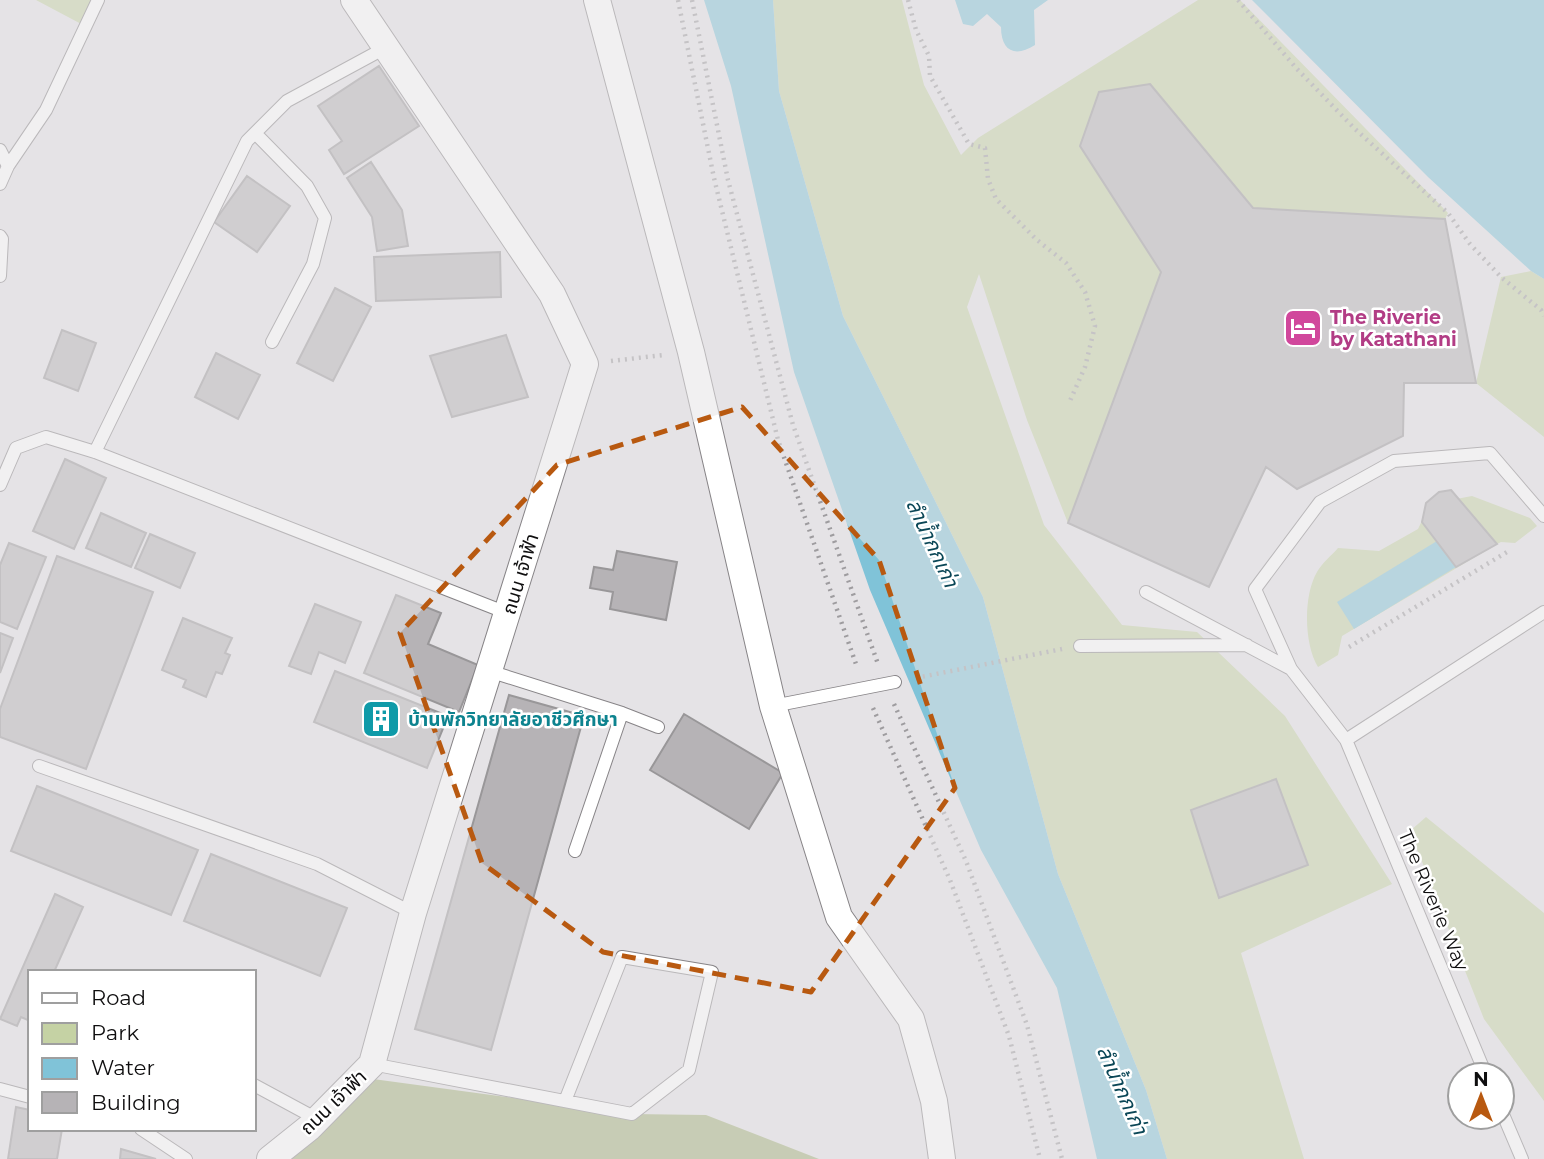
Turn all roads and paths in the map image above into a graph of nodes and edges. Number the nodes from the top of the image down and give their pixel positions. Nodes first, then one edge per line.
1 (98, 0) edge
2 (354, 0) edge
3 (597, 0) edge
4 (678, 0) edge
5 (692, 0) edge
6 (908, 0) edge
7 (1238, 0) edge
8 (385, 48) junction
9 (255, 133) junction
10 (0, 150) edge
11 (8, 166) junction
12 (0, 184) edge
13 (0, 236) edge
14 (0, 276) edge
15 (1544, 316) edge
16 (272, 342) dead end
17 (691, 352) junction
18 (585, 364) junction
19 (1069, 403) dead end
20 (95, 452) junction
21 (0, 485) edge
22 (1544, 516) edge
23 (1507, 552) dead end
24 (1146, 592) dead end
25 (1544, 612) edge
26 (507, 613) junction
27 (1247, 645) junction
28 (1080, 646) joint
29 (1349, 647) dead end
30 (1291, 669) junction
31 (489, 671) junction
32 (890, 682) junction
33 (864, 688) junction
34 (773, 706) junction
35 (622, 713) junction
36 (658, 727) dead end
37 (1346, 740) junction
38 (39, 766) dead end
39 (575, 851) dead end
40 (413, 913) junction
41 (1480, 1061) edge
42 (372, 1064) junction
43 (256, 1086) edge
44 (0, 1089) edge
45 (28, 1096) edge
46 (565, 1101) junction
47 (317, 1119) junction
48 (144, 1131) edge
49 (1510, 1131) edge
50 (186, 1159) edge
51 (270, 1159) edge
52 (942, 1159) edge
53 (1040, 1159) edge
54 (1062, 1159) edge
55 (1522, 1159) edge

1 - 11 lane
2 - 8 street
3 - 17 street
4 - 33 path
5 - 32 path
6 - 19 path
7 - 15 path
8 - 9 lane
8 - 18 street
9 - 16 lane
9 - 20 lane
10 - 11 lane
11 - 12 lane
13 - 14 lane
17 - 18 path
17 - 34 street
18 - 26 street, ถนน เจ้าฟ้า
20 - 21 lane
20 - 26 lane
22 - 30 lane, The Riverie Way
23 - 29 path
24 - 27 lane
25 - 37 lane
26 - 31 street, ถนน เจ้าฟ้า
27 - 28 lane
27 - 30 lane
28 - 32 path
30 - 37 lane, The Riverie Way
31 - 35 lane
31 - 40 street, ถนน เจ้าฟ้า
32 - 33 lane
32 - 54 path
33 - 34 lane
33 - 53 path
34 - 52 street
35 - 36 lane
35 - 39 lane
37 - 41 lane, The Riverie Way
38 - 40 lane
40 - 42 street, ถนน เจ้าฟ้า
42 - 46 lane
42 - 47 street, ถนน เจ้าฟ้า
43 - 47 lane
44 - 45 lane
46 - 46 lane
47 - 51 street, ถนน เจ้าฟ้า
48 - 50 lane
49 - 55 lane

